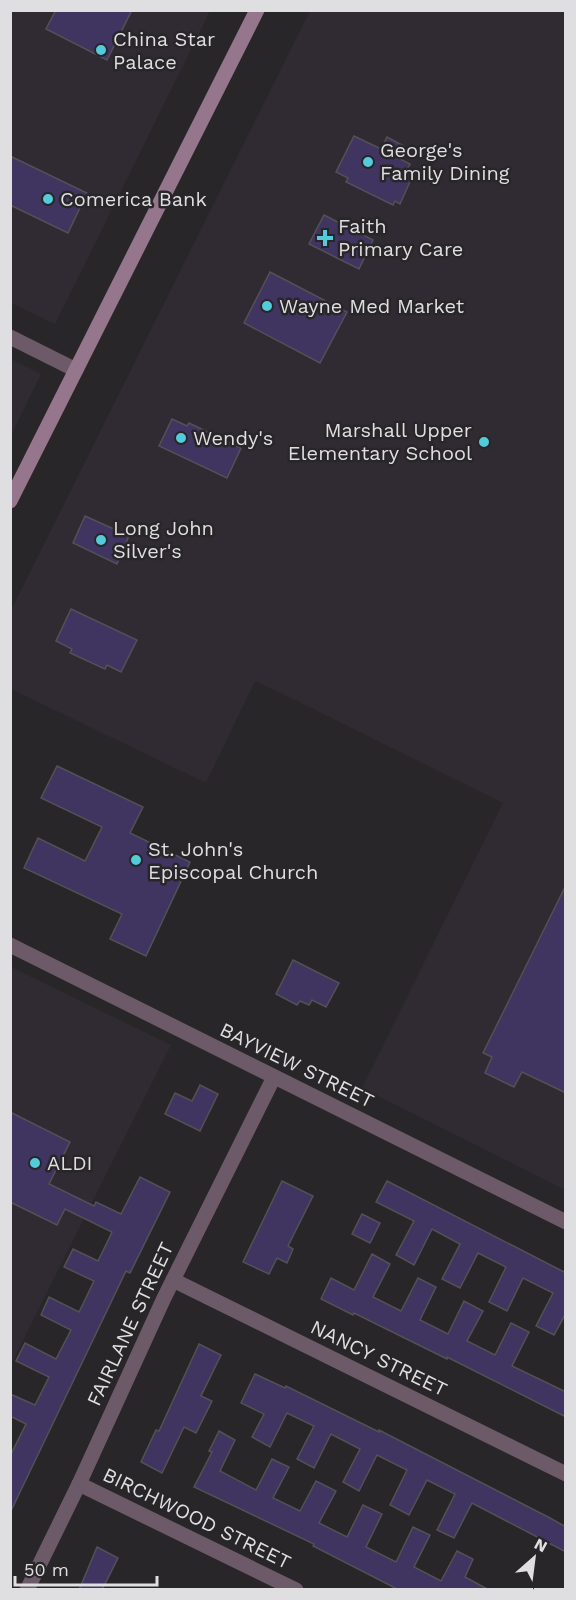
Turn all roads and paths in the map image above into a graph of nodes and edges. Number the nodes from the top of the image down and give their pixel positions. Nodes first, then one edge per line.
1 (258, 10) edge
2 (10, 337) edge
3 (76, 370) junction
4 (10, 501) edge
5 (10, 945) edge
6 (274, 1077) junction
7 (566, 1222) edge
8 (173, 1280) junction
9 (566, 1474) edge
10 (79, 1484) junction
11 (27, 1590) edge
12 (296, 1590) edge

1 - 3 main road
2 - 3 street
3 - 4 main road
5 - 6 street, BAYVIEW STREET
6 - 7 street, BAYVIEW STREET
6 - 8 street, FAIRLANE STREET
8 - 9 street, NANCY STREET
8 - 10 street, FAIRLANE STREET
10 - 11 street, FAIRLANE STREET
10 - 12 street, BIRCHWOOD STREET

